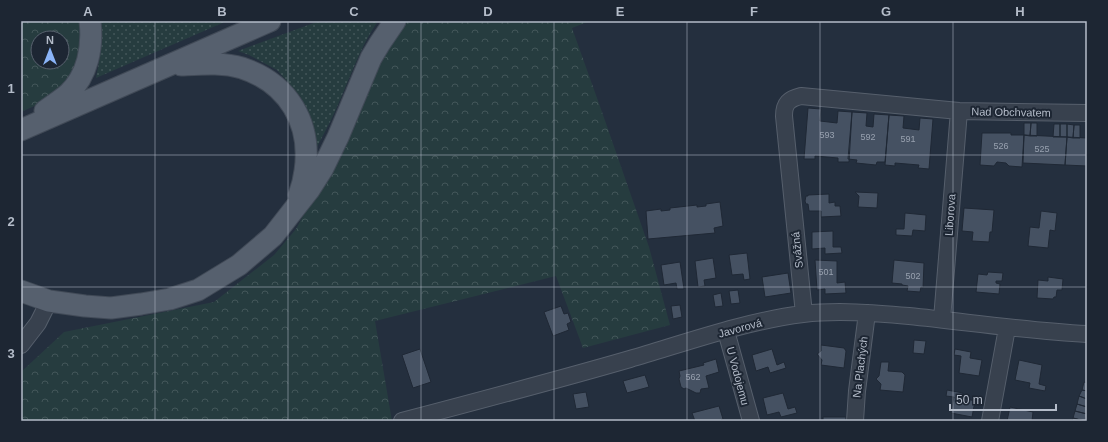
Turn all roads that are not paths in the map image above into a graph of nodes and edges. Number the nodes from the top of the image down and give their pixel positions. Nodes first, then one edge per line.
1 (90, 21) edge
2 (270, 21) edge
3 (395, 21) edge
4 (170, 65) junction
5 (959, 111) junction
6 (1087, 113) edge
7 (21, 125) edge
8 (21, 130) edge
9 (791, 186) joint
10 (291, 214) junction
11 (21, 291) edge
12 (49, 301) junction
13 (867, 313) junction
14 (804, 314) junction
15 (942, 319) junction
16 (1007, 328) junction
17 (726, 331) junction
18 (1087, 334) edge
19 (21, 346) edge
20 (402, 421) edge
21 (751, 421) edge
22 (855, 421) edge
23 (990, 421) edge

1 - 7 main road
2 - 4 main road
3 - 10 main road
4 - 8 main road
4 - 10 main road
5 - 6 street, Nad Obchvatem
5 - 9 street, Nad Obchvatem
5 - 15 street, Liborova
9 - 14 street, Svážná
10 - 12 main road
11 - 12 main road
12 - 19 street
13 - 14 street, Javorová
13 - 15 street, Javorová
13 - 22 street, Na Plachých
14 - 17 street, Javorová
15 - 16 street, Javorová
16 - 18 street, Javorová
16 - 23 street
17 - 20 street, Javorová
17 - 21 street, U Vodojemu

